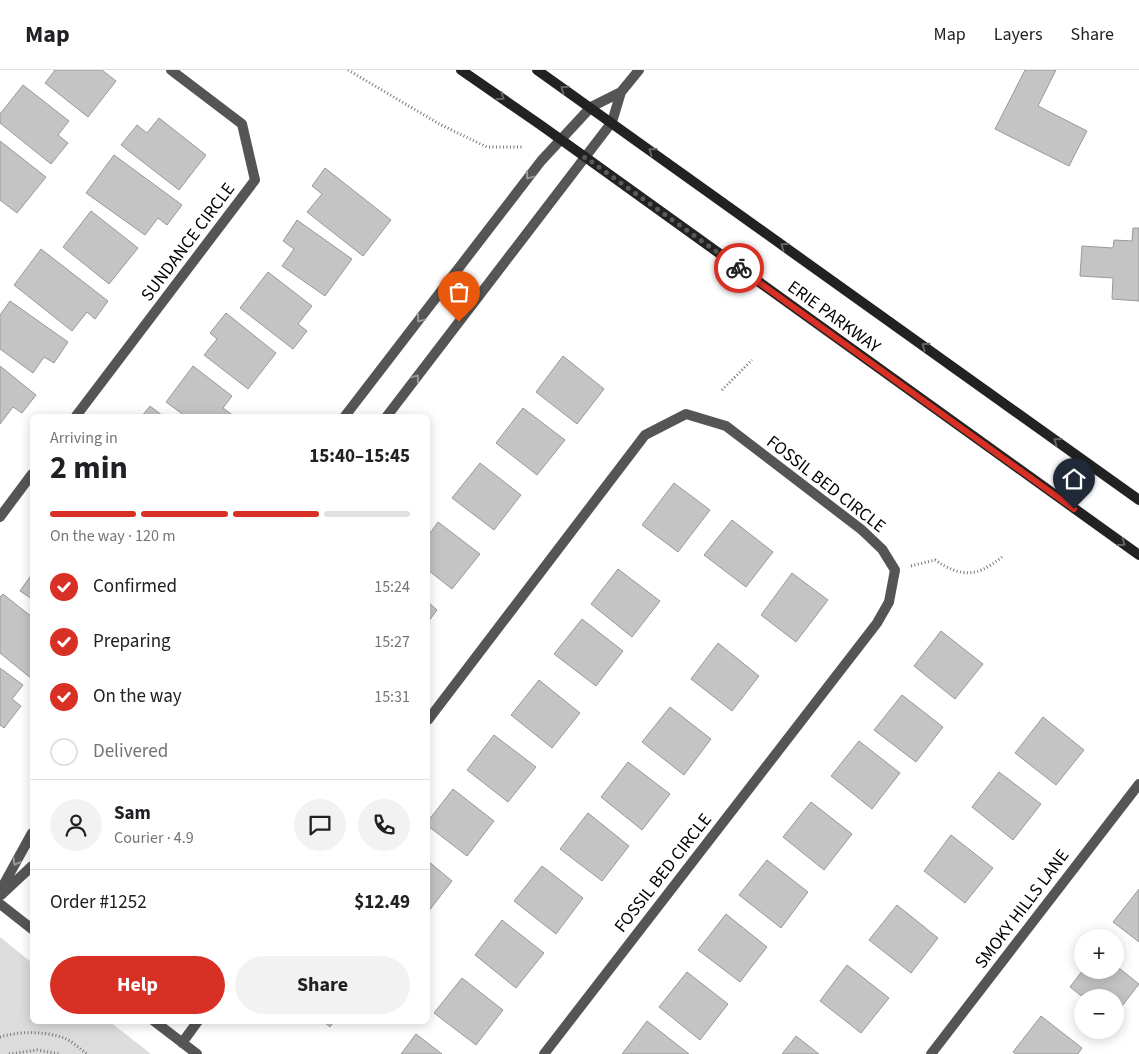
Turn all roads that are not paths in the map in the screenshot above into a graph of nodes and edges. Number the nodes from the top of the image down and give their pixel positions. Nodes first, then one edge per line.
1 (171, 70) edge
2 (461, 70) edge
3 (537, 70) edge
4 (639, 70) edge
5 (621, 92) junction
6 (591, 107) junction
7 (612, 122) junction
8 (561, 140) junction
9 (585, 157) junction
10 (78, 414) edge
11 (347, 414) edge
12 (389, 414) edge
13 (30, 477) edge
14 (1139, 500) edge
15 (0, 517) edge
16 (1139, 555) edge
17 (430, 717) edge
18 (1139, 784) edge
19 (30, 837) edge
20 (30, 868) edge
21 (0, 891) edge
22 (0, 896) edge
23 (0, 904) edge
24 (30, 927) edge
25 (158, 1024) edge
26 (196, 1024) edge
27 (182, 1043) junction
28 (197, 1054) edge
29 (544, 1054) edge
30 (931, 1054) edge

1 - 10 street, SUNDANCE CIRCLE
2 -> 8 main road, ERIE PARKWAY
6 -> 3 main road, ERIE PARKWAY
4 - 5 street
5 - 6 street
5 - 7 street
6 - 7 main road, ERIE PARKWAY
6 - 8 street
7 - 9 street
14 -> 7 main road, ERIE PARKWAY
8 - 9 main road, ERIE PARKWAY
8 -> 11 street
12 -> 9 street
9 -> 16 main road, ERIE PARKWAY
13 - 15 street
17 - 29 street, FOSSIL BED CIRCLE
18 - 30 street, SMOKY HILLS LANE
19 -> 21 street
20 - 22 street
23 - 24 street
25 - 27 street
26 - 27 street
27 - 28 street

